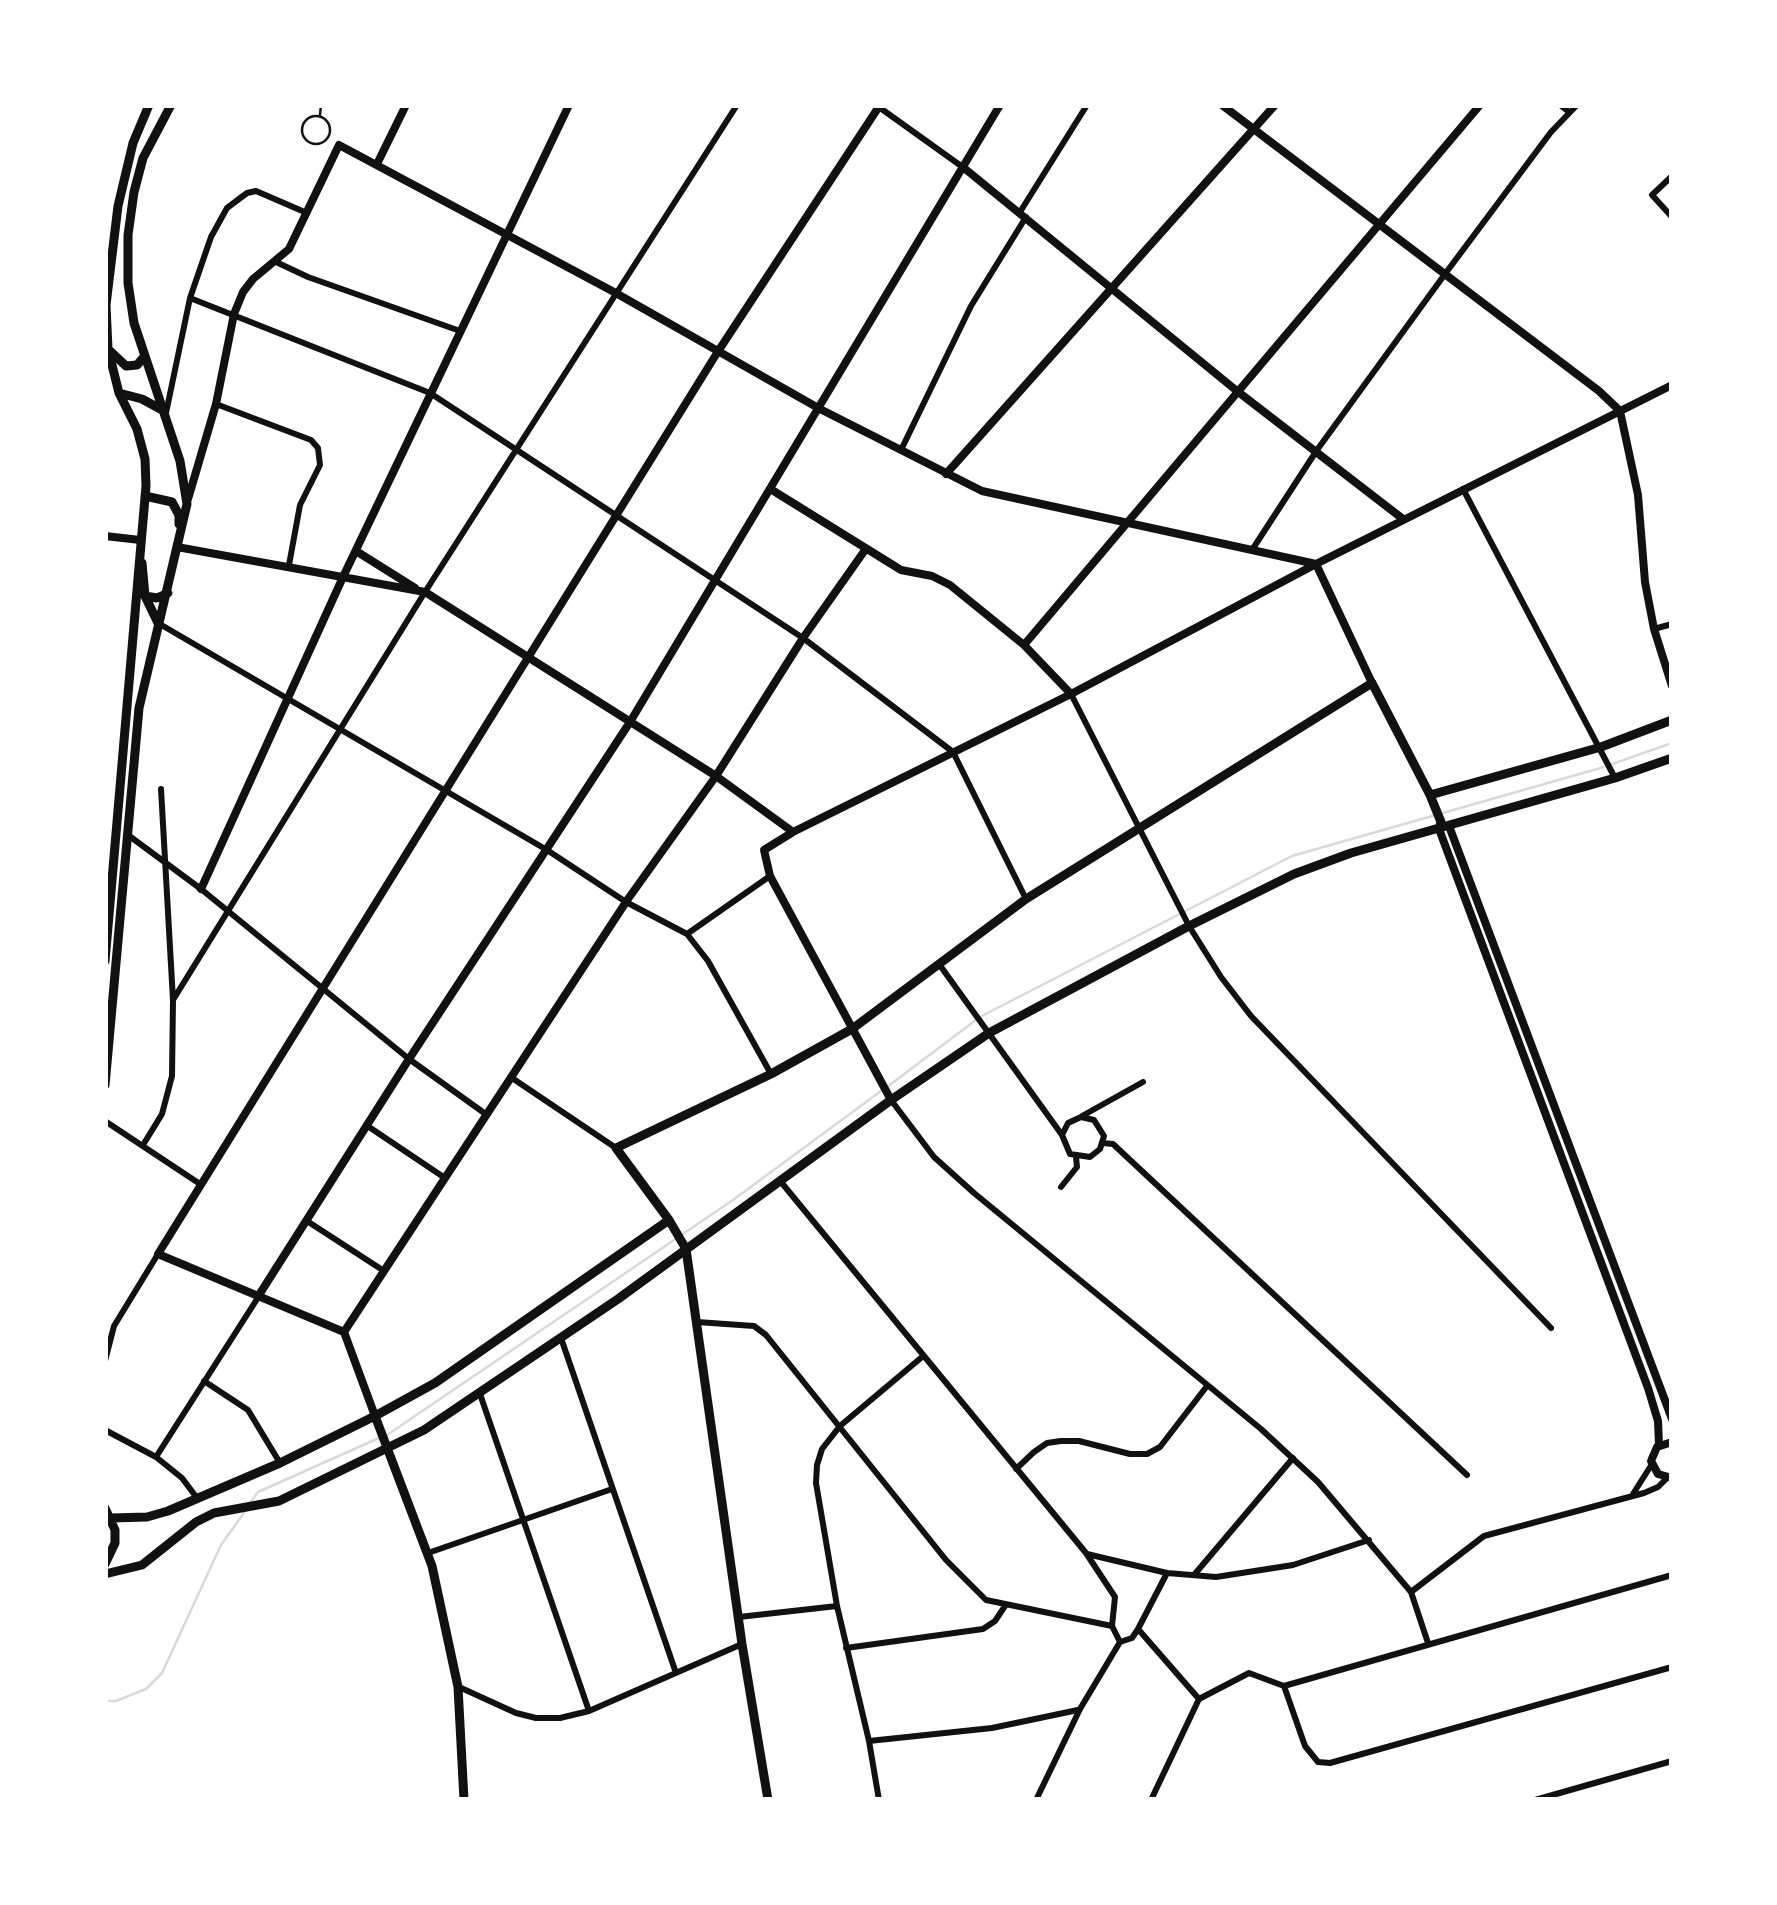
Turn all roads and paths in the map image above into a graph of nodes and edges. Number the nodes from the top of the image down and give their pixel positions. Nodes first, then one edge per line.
1 (149, 105) edge
2 (171, 105) edge
3 (321, 105) edge
4 (406, 105) edge
5 (568, 105) edge
6 (737, 105) edge
7 (1000, 105) edge
8 (1086, 105) edge
9 (1222, 105) edge
10 (1275, 105) edge
11 (1480, 105) edge
12 (1560, 105) edge
13 (1577, 105) edge
14 (878, 106) edge
15 (1569, 112) junction
16 (320, 117) junction
17 (1254, 129) junction
18 (328, 136) junction
19 (339, 145) junction
20 (377, 164) junction
21 (964, 168) junction
22 (1672, 176) edge
23 (308, 213) junction
24 (1023, 214) junction
25 (1672, 218) edge
26 (1380, 225) junction
27 (505, 234) junction
28 (276, 262) junction
29 (1445, 274) junction
30 (1113, 286) junction
31 (614, 292) junction
32 (190, 298) junction
33 (234, 314) junction
34 (460, 331) junction
35 (108, 348) junction
36 (716, 353) junction
37 (144, 356) junction
38 (1672, 385) edge
39 (1237, 390) junction
40 (105, 392) edge
41 (430, 392) junction
42 (120, 393) junction
43 (216, 404) junction
44 (820, 410) junction
45 (1620, 411) junction
46 (166, 413) junction
47 (515, 450) junction
48 (1317, 450) junction
49 (900, 452) junction
50 (946, 474) junction
51 (1463, 489) junction
52 (772, 490) junction
53 (145, 496) junction
54 (187, 504) junction
55 (618, 516) junction
56 (1403, 519) junction
57 (1126, 524) junction
58 (105, 536) edge
59 (140, 540) junction
60 (178, 547) junction
61 (356, 550) junction
62 (865, 550) junction
63 (1252, 550) junction
64 (1316, 564) junction
65 (288, 565) junction
66 (343, 578) junction
67 (717, 581) junction
68 (415, 588) junction
69 (425, 592) junction
70 (168, 594) junction
71 (145, 596) junction
72 (158, 623) junction
73 (1672, 624) edge
74 (1654, 628) junction
75 (803, 638) junction
76 (1024, 645) junction
77 (530, 657) junction
78 (1372, 683) junction
79 (1672, 686) edge
80 (1071, 694) junction
81 (289, 698) junction
82 (1672, 720) edge
83 (630, 722) junction
84 (341, 729) junction
85 (1601, 747) junction
86 (953, 752) junction
87 (1672, 758) edge
88 (1614, 775) junction
89 (716, 776) junction
90 (161, 789) dead end
91 (444, 793) junction
92 (1432, 800) junction
93 (1442, 824) junction
94 (1139, 828) junction
95 (793, 832) junction
96 (128, 836) junction
97 (546, 850) junction
98 (164, 862) junction
99 (770, 876) junction
100 (201, 889) junction
101 (1026, 899) junction
102 (626, 902) junction
103 (228, 911) junction
104 (1187, 922) junction
105 (687, 934) junction
106 (105, 960) edge
107 (938, 963) junction
108 (323, 988) junction
109 (173, 1000) junction
110 (987, 1028) junction
111 (852, 1029) junction
112 (408, 1059) junction
113 (771, 1074) junction
114 (512, 1078) junction
115 (1143, 1082) dead end
116 (105, 1085) edge
117 (889, 1096) junction
118 (486, 1115) junction
119 (1081, 1117) junction
120 (105, 1121) edge
121 (366, 1125) junction
122 (1062, 1135) junction
123 (1103, 1143) junction
124 (143, 1145) junction
125 (616, 1148) junction
126 (1076, 1157) junction
127 (445, 1178) junction
128 (781, 1182) junction
129 (200, 1184) junction
130 (1060, 1187) dead end
131 (307, 1221) junction
132 (671, 1224) junction
133 (684, 1245) junction
134 (158, 1254) junction
135 (384, 1271) junction
136 (259, 1295) junction
137 (698, 1322) junction
138 (1550, 1328) dead end
139 (344, 1332) junction
140 (561, 1338) junction
141 (922, 1357) junction
142 (105, 1361) edge
143 (204, 1380) junction
144 (1207, 1386) junction
145 (480, 1394) junction
146 (377, 1420) junction
147 (1672, 1420) edge
148 (840, 1426) junction
149 (105, 1430) edge
150 (1672, 1442) edge
151 (1660, 1445) junction
152 (386, 1447) junction
153 (156, 1457) junction
154 (1293, 1458) junction
155 (280, 1464) junction
156 (1652, 1464) junction
157 (1016, 1470) junction
158 (1466, 1474) dead end
159 (1671, 1478) edge
160 (612, 1489) junction
161 (1632, 1495) junction
162 (198, 1498) junction
163 (108, 1513) edge
164 (526, 1519) junction
165 (1369, 1540) junction
166 (428, 1553) junction
167 (1086, 1554) junction
168 (105, 1564) edge
169 (1168, 1573) junction
170 (105, 1574) edge
171 (1672, 1575) edge
172 (1192, 1577) junction
173 (1411, 1592) junction
174 (837, 1606) junction
175 (1004, 1606) junction
176 (738, 1617) junction
177 (1112, 1626) junction
178 (1138, 1629) junction
179 (1120, 1642) junction
180 (1428, 1643) junction
181 (742, 1644) junction
182 (846, 1648) junction
183 (1672, 1667) edge
184 (676, 1673) junction
185 (1284, 1686) junction
186 (458, 1687) junction
187 (1200, 1699) junction
188 (1080, 1709) junction
189 (589, 1711) junction
190 (869, 1741) junction
191 (1672, 1761) edge
192 (464, 1800) edge
193 (768, 1800) edge
194 (879, 1800) edge
195 (1036, 1800) edge
196 (1150, 1800) edge
197 (1535, 1800) edge

1 - 35 main road
2 - 37 main road
3 - 16 lane
4 - 20 street
5 - 27 street
6 - 31 street
7 - 21 street
8 - 24 street
9 - 17 street
10 - 17 street
11 - 26 street
12 - 15 street
13 - 15 street
14 - 21 street
14 - 36 street
15 - 29 street
16 - 18 lane
16 - 18 lane
17 - 26 street
17 - 30 street
18 - 19 lane
19 - 20 street
19 - 23 street
20 - 27 street
21 - 24 street
21 - 44 street
22 - 25 street
23 - 28 street
23 - 32 street
24 - 30 street
24 - 49 street
26 - 29 street
26 - 39 street
27 - 31 street
27 - 34 street
28 - 33 street
28 - 34 street
29 - 45 street
29 - 48 street
30 - 39 street
30 - 50 street
31 - 36 street
31 - 47 street
32 - 33 street
32 - 46 street
33 - 41 street
33 - 43 street
34 - 41 street
35 - 37 main road
35 - 42 main road
36 - 44 street
36 - 55 street
37 - 46 main road
38 - 45 street
39 - 48 street
39 - 57 street
40 - 42 street
41 - 47 street
41 - 61 street
42 - 46 main road
42 - 53 main road
43 - 54 street
43 - 65 street
44 - 49 street
44 - 52 street
45 - 51 street
45 - 74 street
46 - 54 main road
47 - 55 street
47 - 69 street
48 - 56 street
48 - 63 street
49 - 50 street
50 - 57 street
51 - 56 street
51 - 85 street
52 - 62 street
52 - 67 street
53 - 59 main road
53 - 60 main road
54 - 60 main road
55 - 67 street
55 - 77 street
56 - 64 street
57 - 63 street
57 - 76 street
58 - 59 street
59 - 71 main road
59 - 106 main road
60 - 65 street
60 - 70 main road
61 - 66 street
61 - 68 street
62 - 75 street
62 - 76 street
63 - 64 street
64 - 78 street
64 - 80 street
65 - 66 street
66 - 68 street
66 - 81 street
67 - 75 street
67 - 83 street
68 - 69 street
69 - 77 street
69 - 84 street
70 - 71 main road
70 - 72 main road
71 - 72 main road
72 - 81 street
72 - 96 main road
73 - 74 street
74 - 79 street
75 - 86 street
75 - 89 street
76 - 80 street
77 - 83 street
77 - 91 street
78 - 92 main road
78 - 94 main road
80 - 86 street
80 - 94 street
81 - 84 street
81 - 100 street
82 - 85 main road
83 - 89 street
83 - 97 street
84 - 91 street
84 - 103 street
85 - 88 street
85 - 92 main road
86 - 95 street
86 - 101 street
87 - 88 main road
88 - 93 main road
89 - 95 street
89 - 102 street
90 - 98 street
91 - 97 street
91 - 108 street
92 - 93 main road
93 - 104 main road
93 - 147 street
93 - 151 street
94 - 101 main road
94 - 104 street
95 - 99 street
96 - 98 street
96 - 116 main road
97 - 102 street
97 - 112 street
98 - 100 street
98 - 109 street
99 - 105 street
99 - 111 street
100 - 103 street
101 - 107 main road
102 - 105 street
102 - 114 street
103 - 108 street
103 - 109 street
104 - 110 main road
104 - 138 street
105 - 113 street
107 - 110 street
107 - 111 main road
108 - 112 street
108 - 129 street
109 - 124 street
110 - 117 main road
110 - 122 street
111 - 113 main road
111 - 117 street
112 - 118 street
112 - 121 street
113 - 125 main road
114 - 118 street
114 - 125 street
115 - 119 street
117 - 128 main road
117 - 144 street
118 - 127 street
119 - 122 street
119 - 123 street
120 - 124 street
121 - 127 street
121 - 131 street
122 - 126 street
123 - 126 street
123 - 158 street
124 - 129 street
125 - 132 main road
126 - 130 street
127 - 135 street
128 - 133 main road
128 - 141 street
129 - 134 street
131 - 135 street
131 - 136 street
132 - 133 main road
132 - 146 main road
133 - 137 main road
133 - 140 main road
134 - 136 street
134 - 142 street
135 - 139 street
136 - 139 street
136 - 143 street
137 - 148 street
137 - 176 main road
139 - 146 street
140 - 145 main road
140 - 160 street
141 - 148 street
141 - 157 street
143 - 153 street
143 - 155 street
144 - 154 street
144 - 157 street
145 - 152 main road
145 - 164 street
146 - 152 main road
146 - 155 main road
148 - 174 street
148 - 175 street
149 - 153 street
150 - 151 street
151 - 156 street
152 - 166 main road
152 - 170 main road
153 - 162 street
154 - 165 street
154 - 172 street
155 - 162 main road
156 - 159 street
156 - 161 street
157 - 167 street
159 - 161 street
160 - 164 street
160 - 184 street
161 - 173 street
162 - 163 main road
163 - 168 main road
164 - 166 street
164 - 189 street
165 - 172 street
165 - 173 street
166 - 186 main road
167 - 169 street
167 - 177 street
169 - 172 street
169 - 178 street
171 - 180 street
173 - 180 street
174 - 176 street
174 - 182 street
175 - 177 street
175 - 182 street
176 - 181 main road
177 - 179 street
178 - 179 street
178 - 187 street
179 - 188 street
180 - 185 street
181 - 184 street
181 - 193 main road
182 - 190 street
183 - 185 street
184 - 189 street
185 - 187 street
186 - 189 street
186 - 192 main road
187 - 196 street
188 - 190 street
188 - 195 street
190 - 194 street
191 - 197 street

